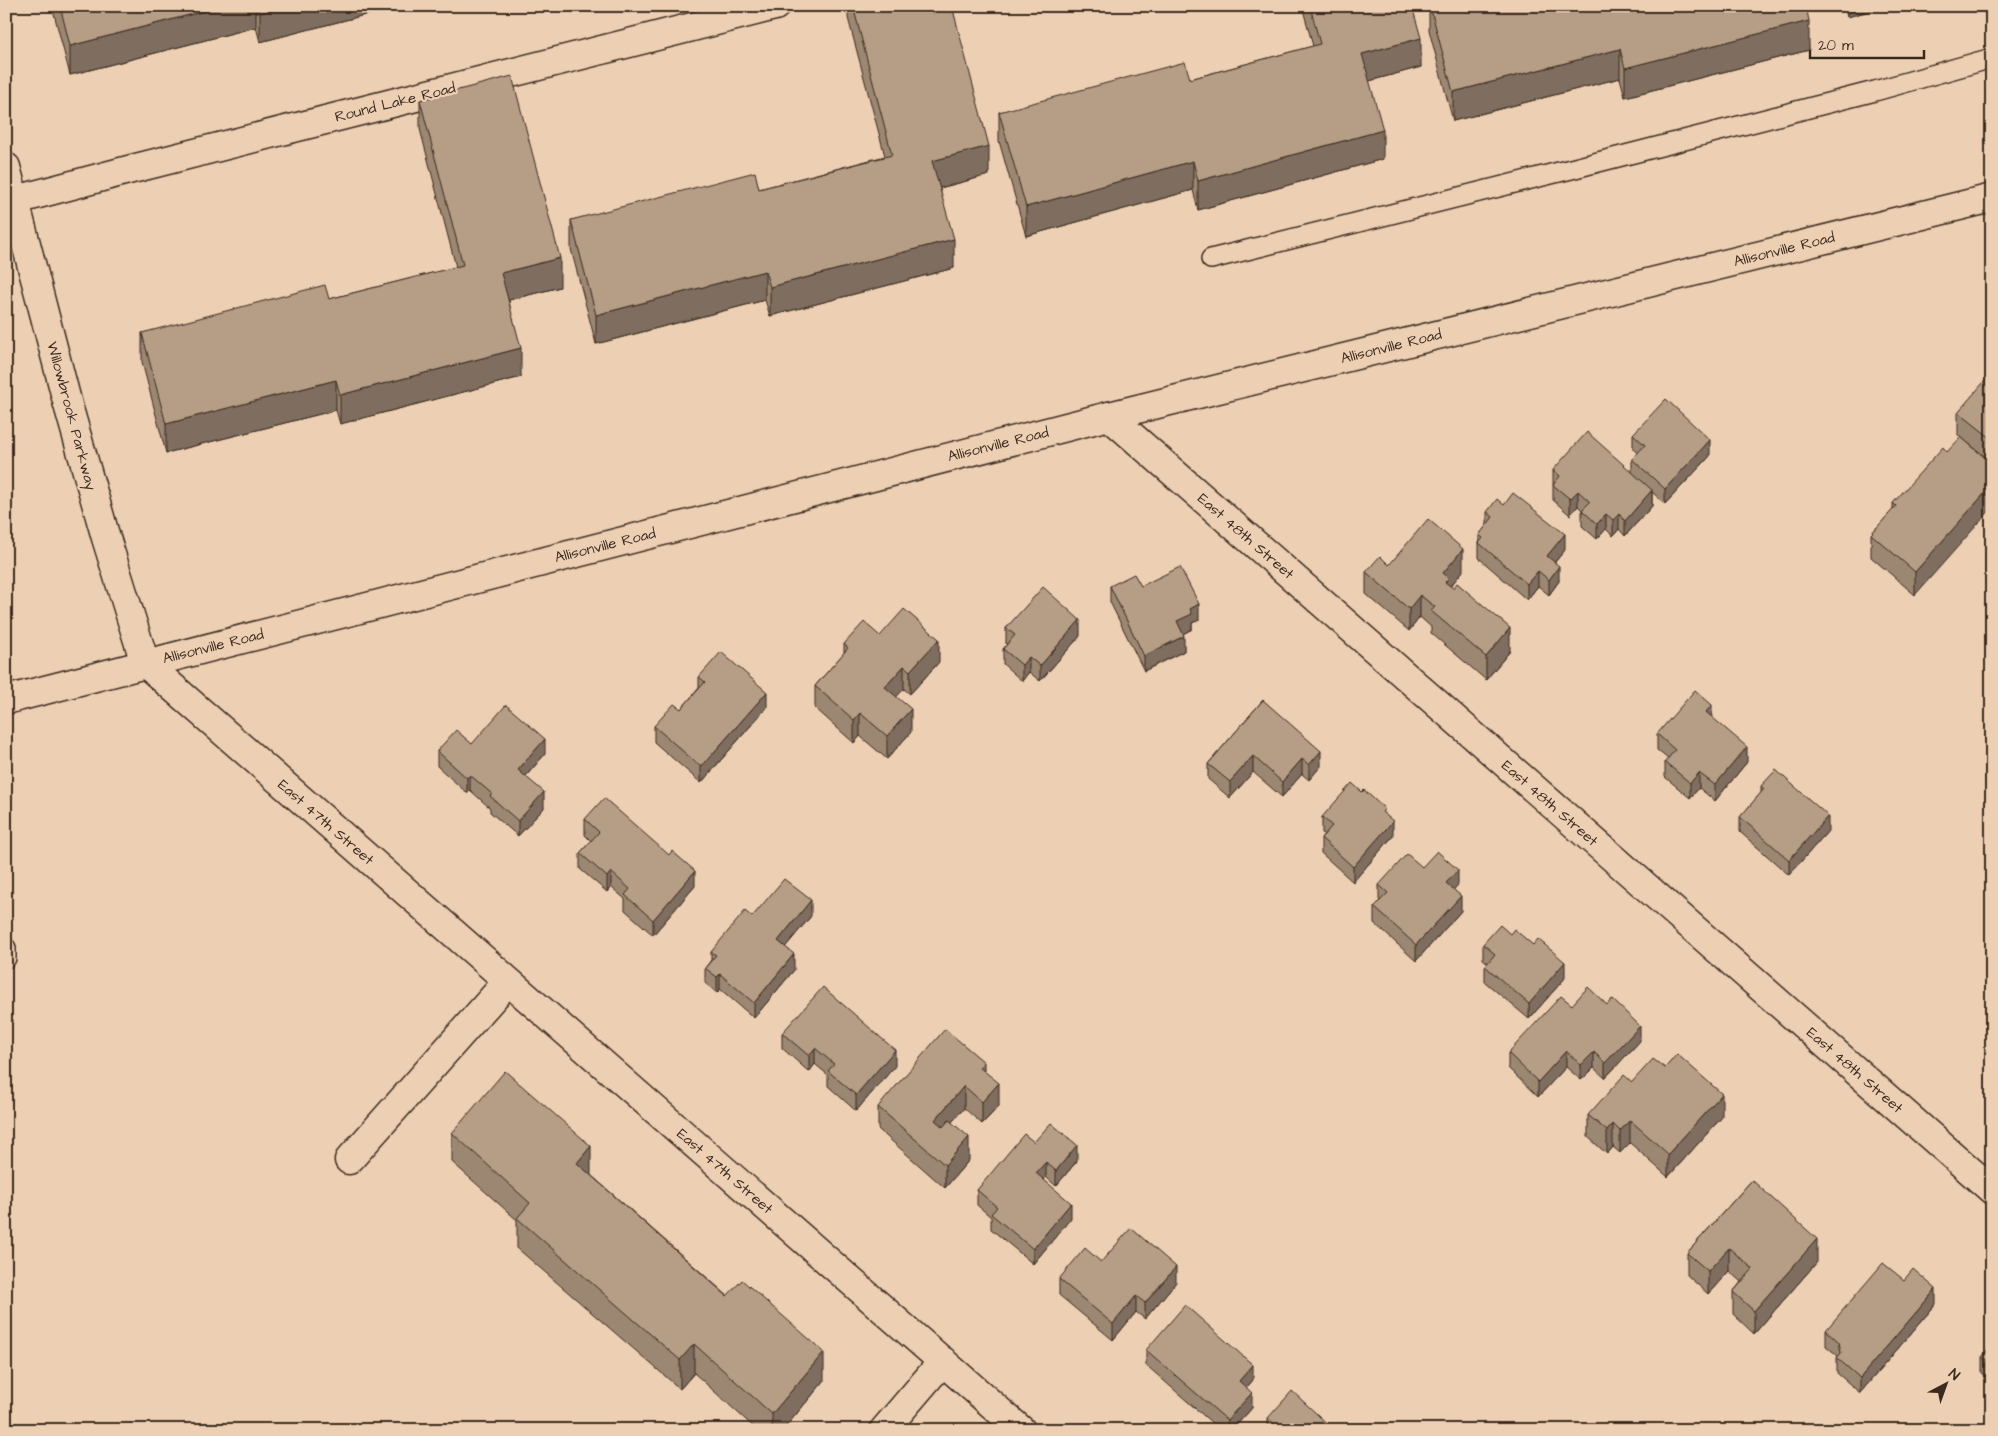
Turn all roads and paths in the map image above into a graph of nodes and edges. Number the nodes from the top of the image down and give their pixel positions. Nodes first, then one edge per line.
1 (775, 6) edge
2 (1992, 58) edge
3 (6, 168) edge
4 (1992, 198) edge
5 (16, 200) junction
6 (1211, 259) dead end
7 (1109, 416) junction
8 (145, 663) junction
9 (6, 700) edge
10 (6, 948) edge
11 (6, 958) edge
12 (507, 982) junction
13 (349, 1160) dead end
14 (1992, 1190) edge
15 (943, 1360) junction
16 (884, 1430) edge
17 (1021, 1430) edge

1 - 5 street, Round Lake Road
2 - 6 lane
3 - 5 street, Willowbrook Parkway
4 - 7 street, Allisonville Road
5 - 8 street, Willowbrook Parkway
7 - 8 street, Allisonville Road
7 - 14 street, East 48th Street
8 - 9 street, Allisonville Road
8 - 12 street, East 47th Street
10 - 11 lane
12 - 13 street
12 - 15 street, East 47th Street
15 - 16 street
15 - 17 street, East 47th Street

